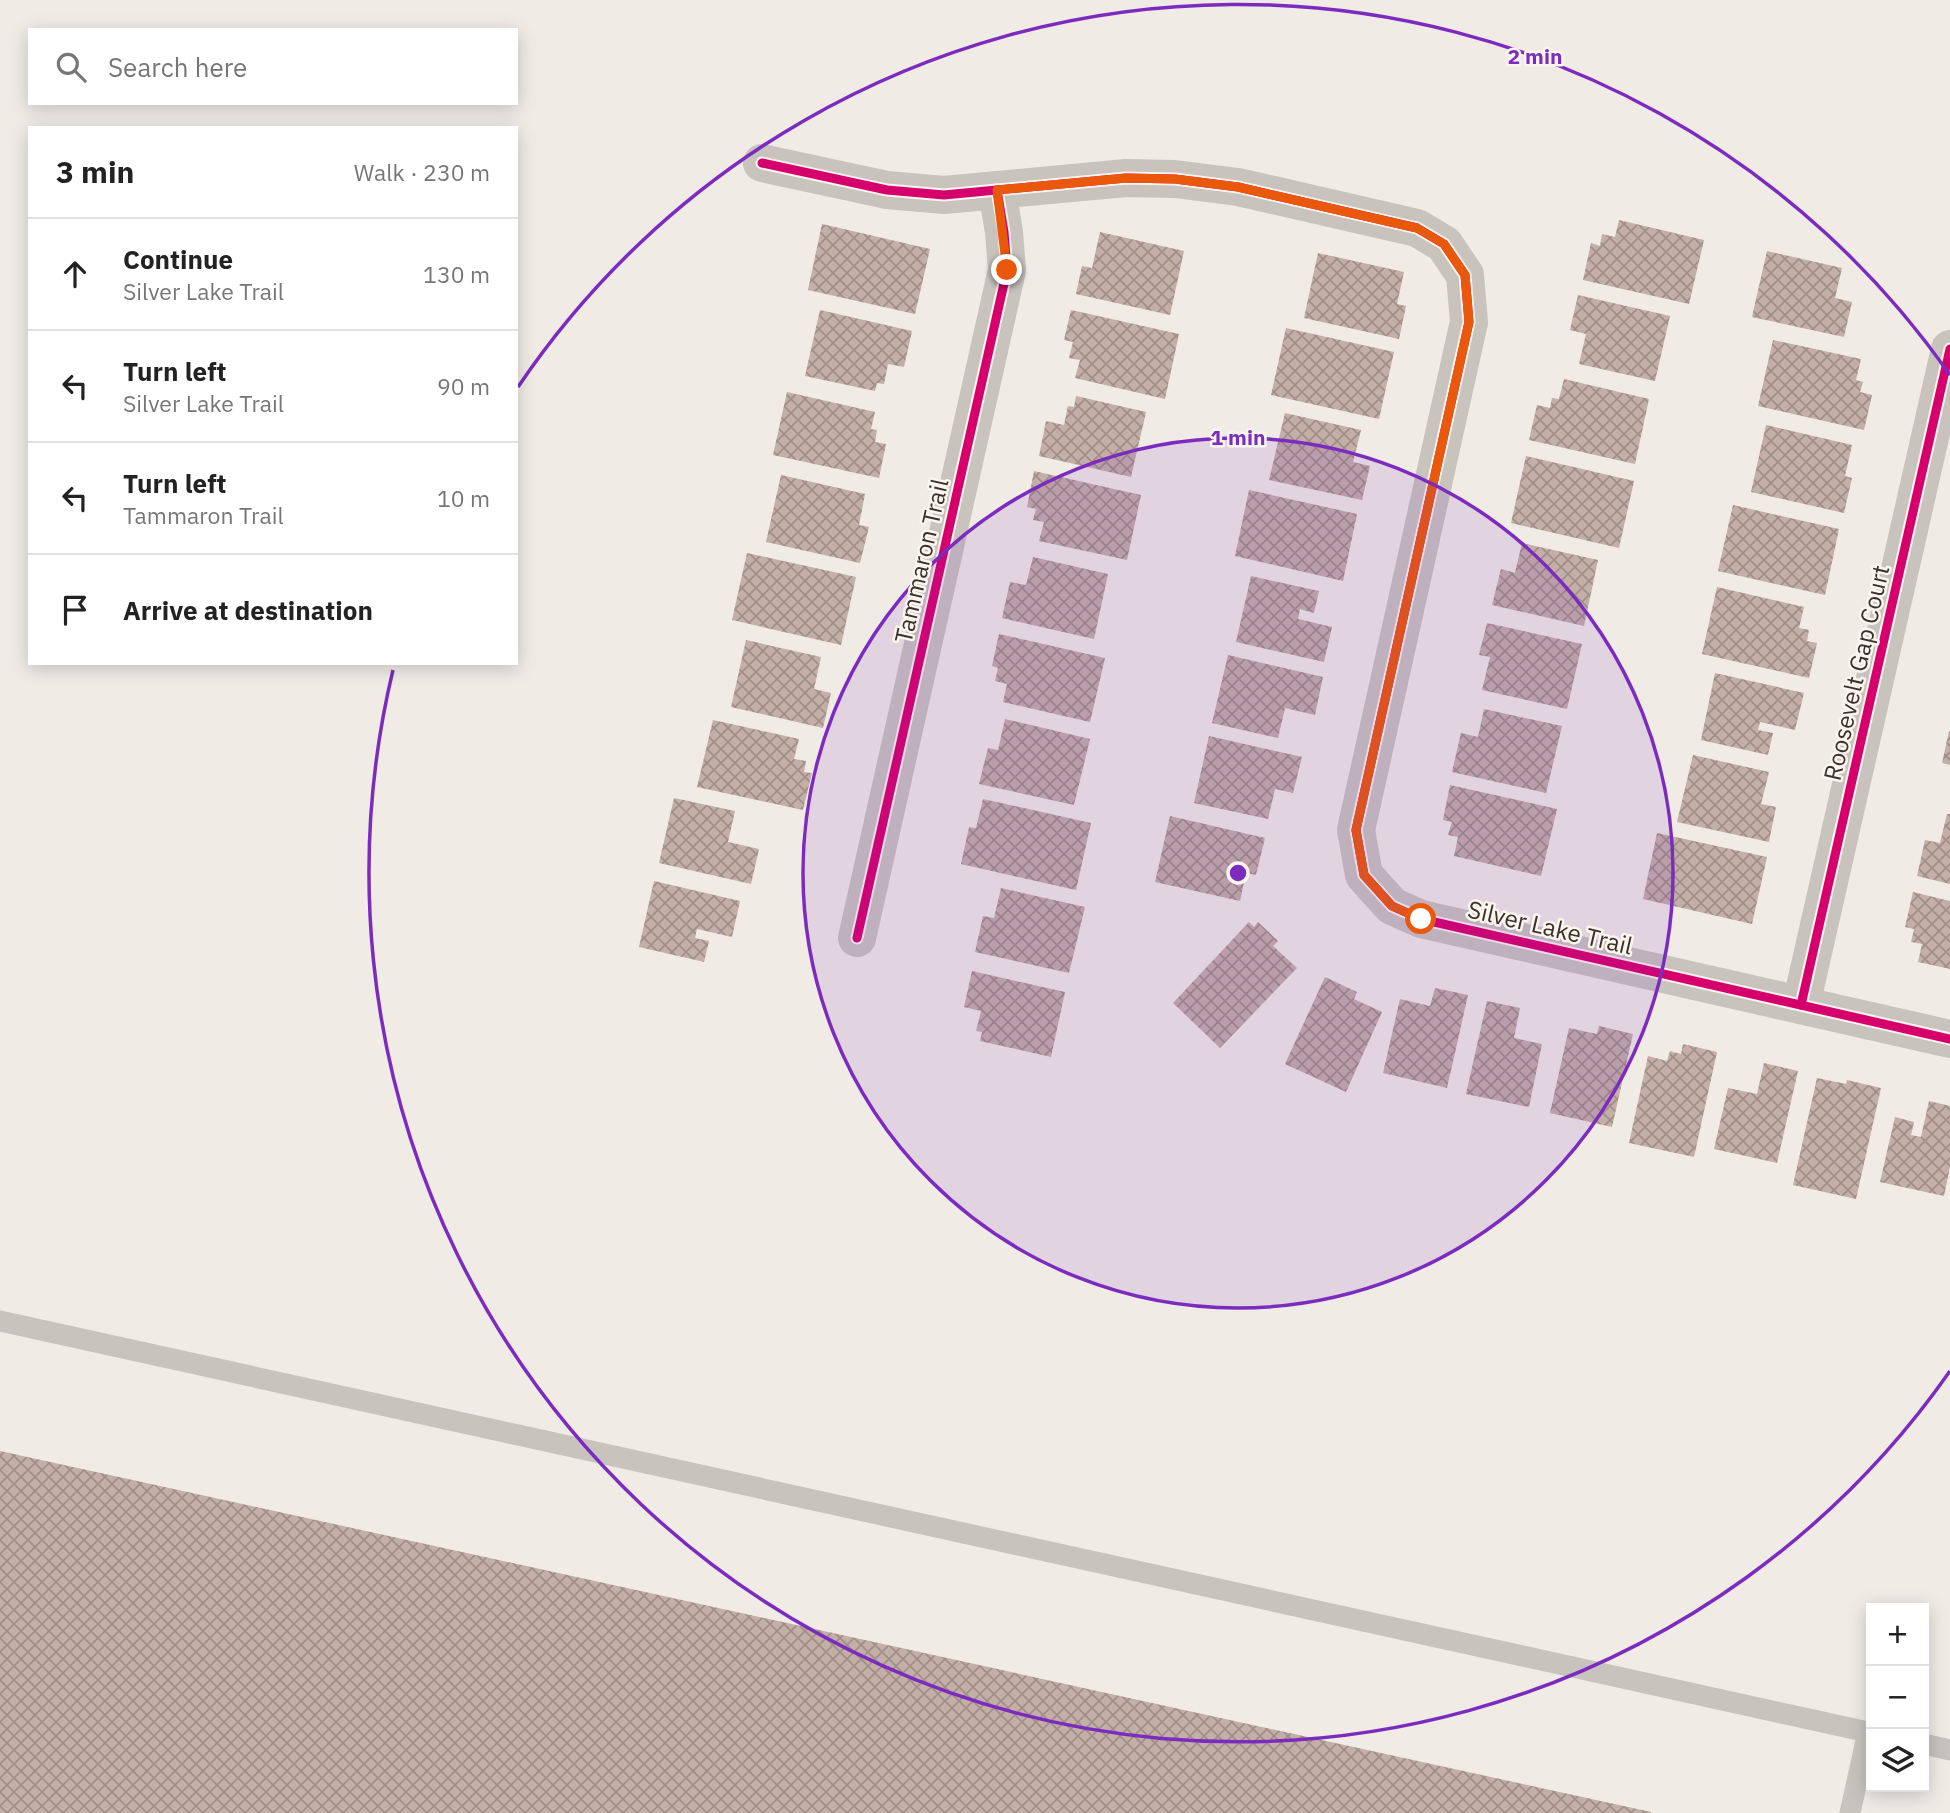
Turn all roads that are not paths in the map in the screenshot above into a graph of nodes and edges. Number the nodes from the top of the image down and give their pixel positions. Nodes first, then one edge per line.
1 (762, 163) dead end
2 (997, 190) junction
3 (1950, 349) edge
4 (857, 938) dead end
5 (1801, 1005) junction
6 (1950, 1039) edge
7 (0, 1321) edge
8 (1866, 1731) edge
9 (1929, 1745) edge
10 (1866, 1748) edge
11 (1950, 1750) edge
12 (1850, 1813) edge

1 - 2 street, Silver Lake Trail
2 - 4 street, Tammaron Trail
2 - 5 street, Silver Lake Trail
3 - 5 street, Roosevelt Gap Court
5 - 6 street, Silver Lake Trail
7 - 8 lane
9 - 11 lane
10 - 12 lane

